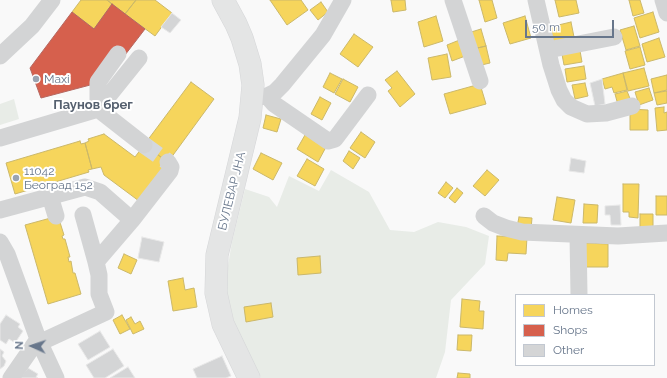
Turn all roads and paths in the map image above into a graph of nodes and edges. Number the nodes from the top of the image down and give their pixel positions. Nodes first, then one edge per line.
1 (52, 0) edge
2 (343, 0) edge
3 (453, 0) edge
4 (536, 0) edge
5 (663, 0) edge
6 (224, 1) edge
7 (667, 13) edge
8 (614, 37) dead end
9 (548, 50) junction
10 (118, 54) dead end
11 (0, 56) edge
12 (139, 58) dead end
13 (480, 80) dead end
14 (368, 95) dead end
15 (260, 96) junction
16 (632, 106) dead end
17 (98, 109) junction
18 (0, 138) edge
19 (144, 145) tunnel mouth
20 (168, 162) dead end
21 (78, 176) dead end
22 (48, 197) junction
23 (0, 210) edge
24 (83, 215) dead end
25 (56, 216) dead end
26 (484, 216) dead end
27 (132, 220) junction
28 (667, 233) edge
29 (578, 235) junction
30 (0, 242) edge
31 (96, 262) junction
32 (579, 294) edge
33 (39, 341) junction
34 (11, 378) edge
35 (56, 378) edge
36 (249, 378) edge

1 - 11 street
2 - 15 street
3 - 13 street
4 - 9 street
5 - 7 street
6 - 15 main road, БУЛЕВАР ЈНА
8 - 9 street
9 - 16 street
10 - 17 street
12 - 17 street
14 - 15 street
15 - 36 main road, БУЛЕВАР ЈНА
17 - 18 street
17 - 19 street
20 - 27 street
21 - 22 street
22 - 23 street
22 - 25 street
22 - 27 street
24 - 31 street
26 - 29 street
27 - 31 street
28 - 29 street
29 - 32 street
30 - 33 street
31 - 33 street
33 - 34 street
33 - 35 street

